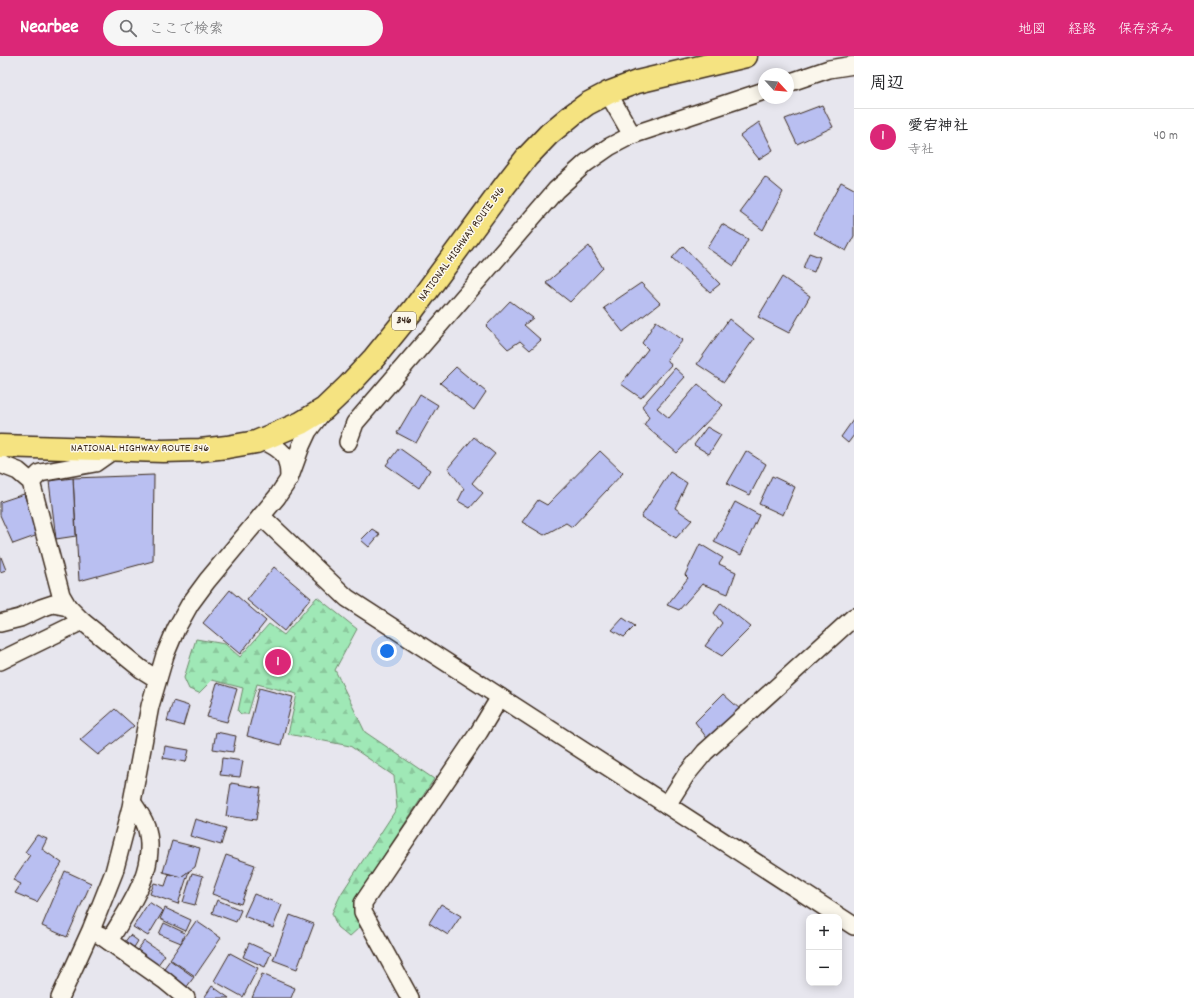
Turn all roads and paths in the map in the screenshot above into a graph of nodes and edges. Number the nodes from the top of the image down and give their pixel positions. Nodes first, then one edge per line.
1 (746, 56) edge
2 (854, 64) edge
3 (794, 81) edge
4 (608, 93) junction
5 (758, 93) edge
6 (632, 135) junction
7 (324, 409) junction
8 (262, 440) junction
9 (348, 442) dead end
10 (0, 446) edge
11 (115, 449) junction
12 (0, 464) edge
13 (289, 479) junction
14 (32, 482) junction
15 (261, 516) junction
16 (68, 608) junction
17 (854, 617) edge
18 (82, 621) junction
19 (0, 623) edge
20 (0, 662) edge
21 (157, 679) junction
22 (498, 701) junction
23 (132, 802) junction
24 (667, 805) junction
25 (854, 926) edge
26 (91, 930) junction
27 (109, 941) junction
28 (60, 998) edge
29 (186, 998) edge
30 (410, 998) edge

1 - 4 highway, NATIONAL HIGHWAY ROUTE 346 / 346
2 - 3 street
4 - 6 street
4 - 7 highway, NATIONAL HIGHWAY ROUTE 346 / 346
5 - 6 street
6 - 9 street
7 - 8 highway, NATIONAL HIGHWAY ROUTE 346 / 346
7 - 13 street
8 - 11 highway, NATIONAL HIGHWAY ROUTE 346 / 346
8 - 13 street
10 - 11 highway, NATIONAL HIGHWAY ROUTE 346 / 346
11 - 14 street
12 - 14 street
13 - 15 street
14 - 16 street
15 - 21 street
15 - 22 street
16 - 18 street
16 - 19 street
17 - 24 street
18 - 20 street
18 - 21 street
21 - 23 street
22 - 24 street
22 - 30 street
23 - 26 street
23 - 27 street
24 - 25 street
26 - 27 street
26 - 28 street
27 - 29 street

